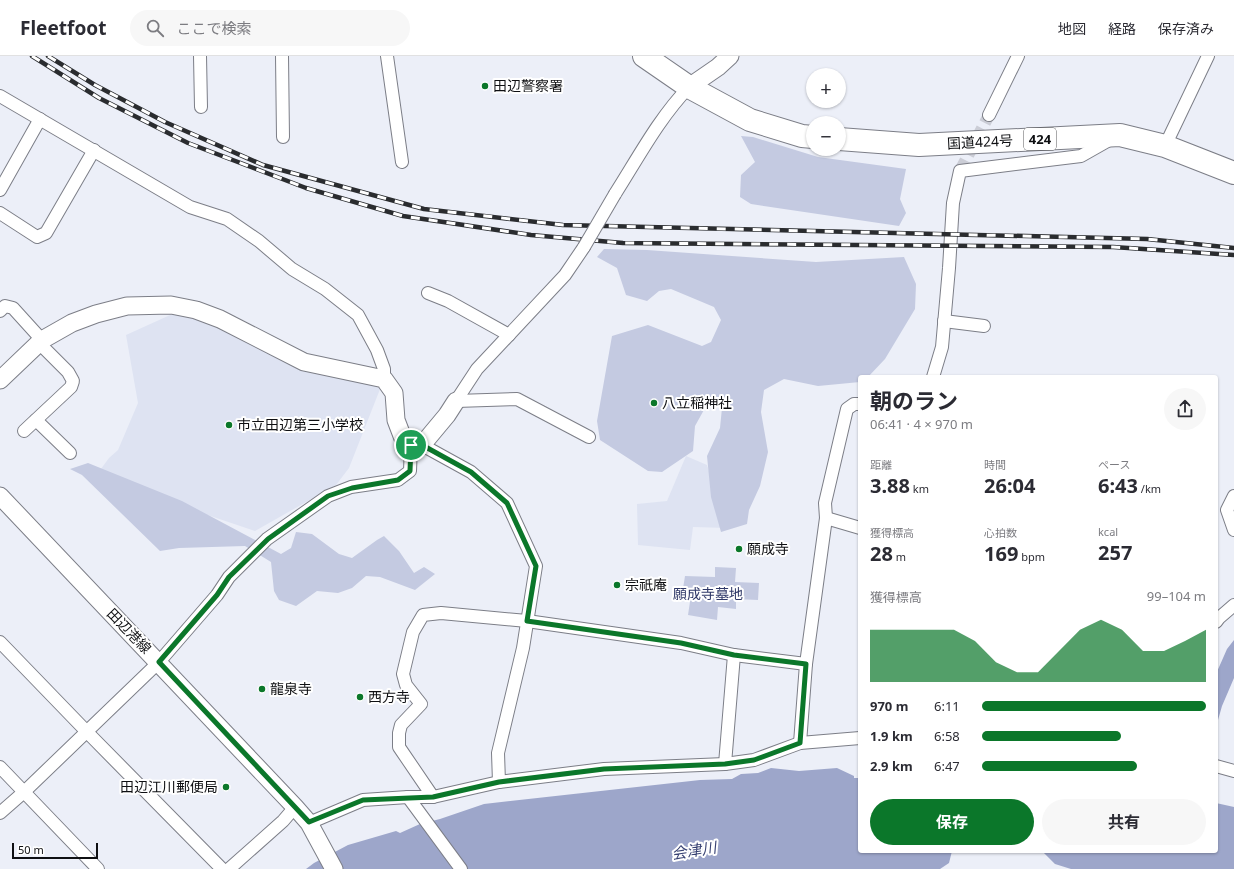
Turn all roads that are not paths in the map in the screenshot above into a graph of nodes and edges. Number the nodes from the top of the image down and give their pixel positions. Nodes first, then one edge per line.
1 (200, 56) edge
2 (282, 56) edge
3 (387, 56) edge
4 (644, 56) edge
5 (730, 56) edge
6 (1018, 56) edge
7 (1208, 56) edge
8 (688, 87) junction
9 (0, 96) edge
10 (201, 107) dead end
11 (989, 115) tunnel mouth
12 (40, 119) junction
13 (1120, 134) junction
14 (806, 136) edge
15 (282, 137) dead end
16 (846, 140) edge
17 (1166, 146) junction
18 (94, 150) junction
19 (402, 162) dead end
20 (1234, 173) edge
21 (0, 190) edge
22 (0, 213) edge
23 (428, 293) dead end
24 (0, 311) edge
25 (944, 321) junction
26 (984, 326) dead end
27 (509, 335) junction
28 (41, 342) junction
29 (934, 375) edge
30 (384, 379) junction
31 (0, 380) edge
32 (456, 401) junction
33 (858, 404) edge
34 (36, 420) junction
35 (24, 431) dead end
36 (590, 437) dead end
37 (417, 445) junction
38 (70, 454) dead end
39 (0, 496) edge
40 (1234, 496) edge
41 (826, 518) junction
42 (858, 527) edge
43 (1234, 530) edge
44 (1234, 605) edge
45 (1218, 619) edge
46 (527, 621) junction
47 (0, 642) edge
48 (734, 655) junction
49 (159, 662) junction
50 (806, 664) junction
51 (87, 732) junction
52 (858, 738) edge
53 (800, 743) junction
54 (725, 764) junction
55 (1218, 766) edge
56 (0, 767) edge
57 (1234, 771) edge
58 (499, 782) junction
59 (24, 792) junction
60 (408, 797) junction
61 (433, 797) junction
62 (295, 807) junction
63 (0, 813) edge
64 (309, 822) junction
65 (98, 869) edge
66 (222, 869) edge
67 (229, 869) edge
68 (334, 869) edge
69 (461, 869) edge

1 - 10 street
2 - 15 street
3 - 19 street
4 - 8 highway
5 - 8 street
6 - 11 street
7 - 17 street
8 - 14 highway
8 - 27 street, bridge
9 - 12 street
12 - 18 street
12 - 21 street
13 - 16 highway, 国道424号 / 424
13 - 17 highway, 国道424号 / 424
13 - 25 street
17 - 20 highway, 国道424号 / 424
18 - 22 street
18 - 30 street
23 - 27 street
24 - 28 street
25 - 26 street
25 - 29 street
27 - 32 street
28 - 30 street
28 - 31 street
28 - 34 street
30 - 37 street
32 - 36 street
32 - 37 street
33 - 41 street
34 - 35 street
34 - 38 street
37 - 46 street
37 - 49 street
39 - 49 street, 田辺港線
40 - 43 street
41 - 42 street
41 - 50 street
44 - 45 street
46 - 48 street
46 - 58 street
46 - 61 street
47 - 51 street
48 - 50 street
48 - 54 street
49 - 51 street
49 - 62 street, 田辺港線
50 - 53 street
51 - 59 street
51 - 66 street
52 - 53 street
53 - 54 street
54 - 58 street
55 - 57 street
56 - 59 street
58 - 61 street
59 - 63 street
59 - 65 street
60 - 61 street
60 - 64 street
60 - 69 street
62 - 64 street, 田辺港線
62 - 67 street
64 - 68 street, 田辺港線

